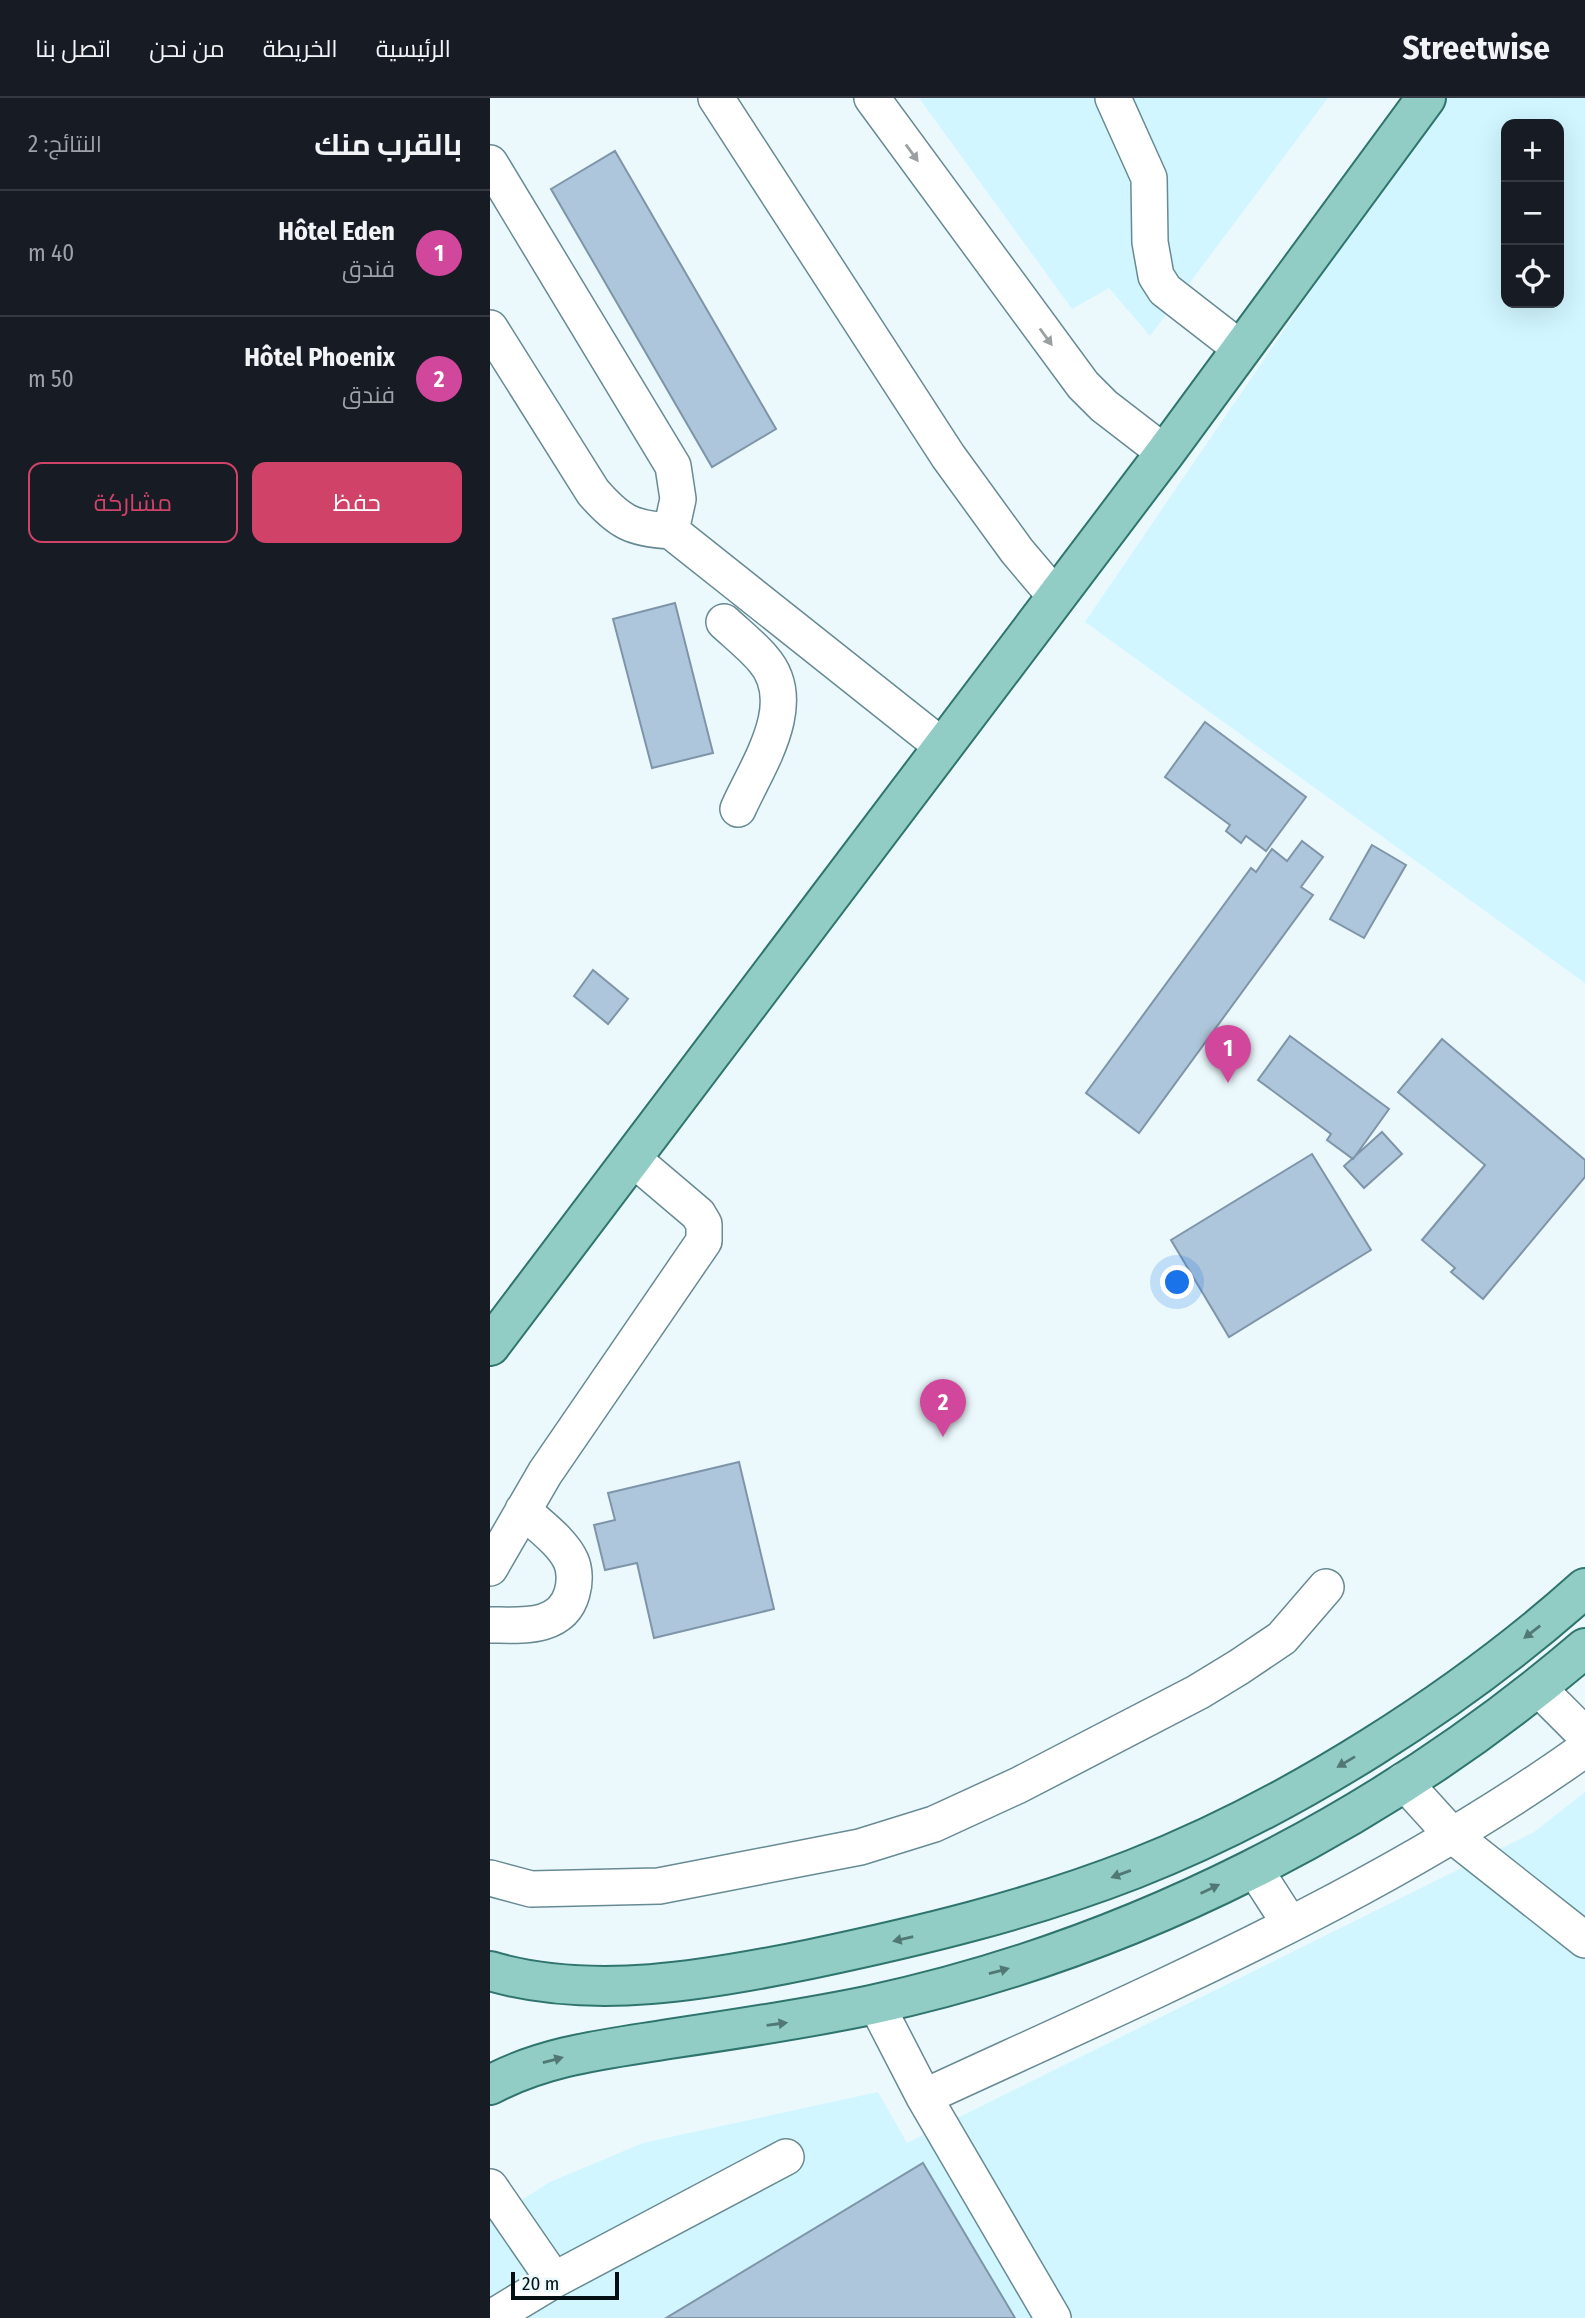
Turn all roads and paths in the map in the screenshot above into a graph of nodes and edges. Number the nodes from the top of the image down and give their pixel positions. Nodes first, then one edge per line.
1 (716, 98) edge
2 (872, 98) edge
3 (1113, 98) edge
4 (1426, 98) edge
5 (490, 163) edge
6 (500, 203) edge
7 (490, 328) edge
8 (1241, 349) junction
9 (502, 374) edge
10 (1165, 453) junction
11 (671, 531) junction
12 (1056, 597) junction
13 (724, 622) dead end
14 (797, 632) junction
15 (751, 648) junction
16 (943, 747) junction
17 (738, 809) dead end
18 (632, 1158) junction
19 (490, 1346) edge
20 (523, 1510) junction
21 (490, 1568) edge
22 (1326, 1587) dead end
23 (1585, 1588) edge
24 (490, 1625) edge
25 (1585, 1648) edge
26 (1538, 1688) junction
27 (1585, 1735) edge
28 (1585, 1749) edge
29 (1403, 1781) junction
30 (1452, 1835) junction
31 (1254, 1868) junction
32 (490, 1878) edge
33 (1290, 1924) junction
34 (1585, 1940) edge
35 (490, 1971) edge
36 (876, 2004) junction
37 (490, 2085) edge
38 (924, 2097) junction
39 (786, 2157) dead end
40 (490, 2187) edge
41 (554, 2280) junction
42 (491, 2318) edge
43 (1053, 2318) edge

1 - 12 lane
2 -> 10 lane
3 - 8 lane
4 - 8 main road
5 - 6 lane
6 - 11 lane
7 - 9 lane
8 - 10 main road
9 - 11 lane
10 - 12 main road
11 - 14 lane
12 - 16 main road
13 - 15 lane
14 - 15 lane
14 - 16 lane
15 - 17 lane
16 - 18 main road
18 - 19 main road
18 - 20 lane
20 - 21 lane
20 - 24 lane
22 - 32 lane
23 -> 35 main road
25 - 26 main road
26 - 27 lane
26 - 29 main road
28 - 30 lane
29 - 30 lane
29 - 31 main road
30 - 33 lane
30 - 34 lane
31 - 33 lane
36 -> 31 main road
33 - 38 lane
37 -> 36 main road
36 - 38 lane
38 - 43 lane
39 - 41 lane
40 - 41 lane
41 - 42 lane

